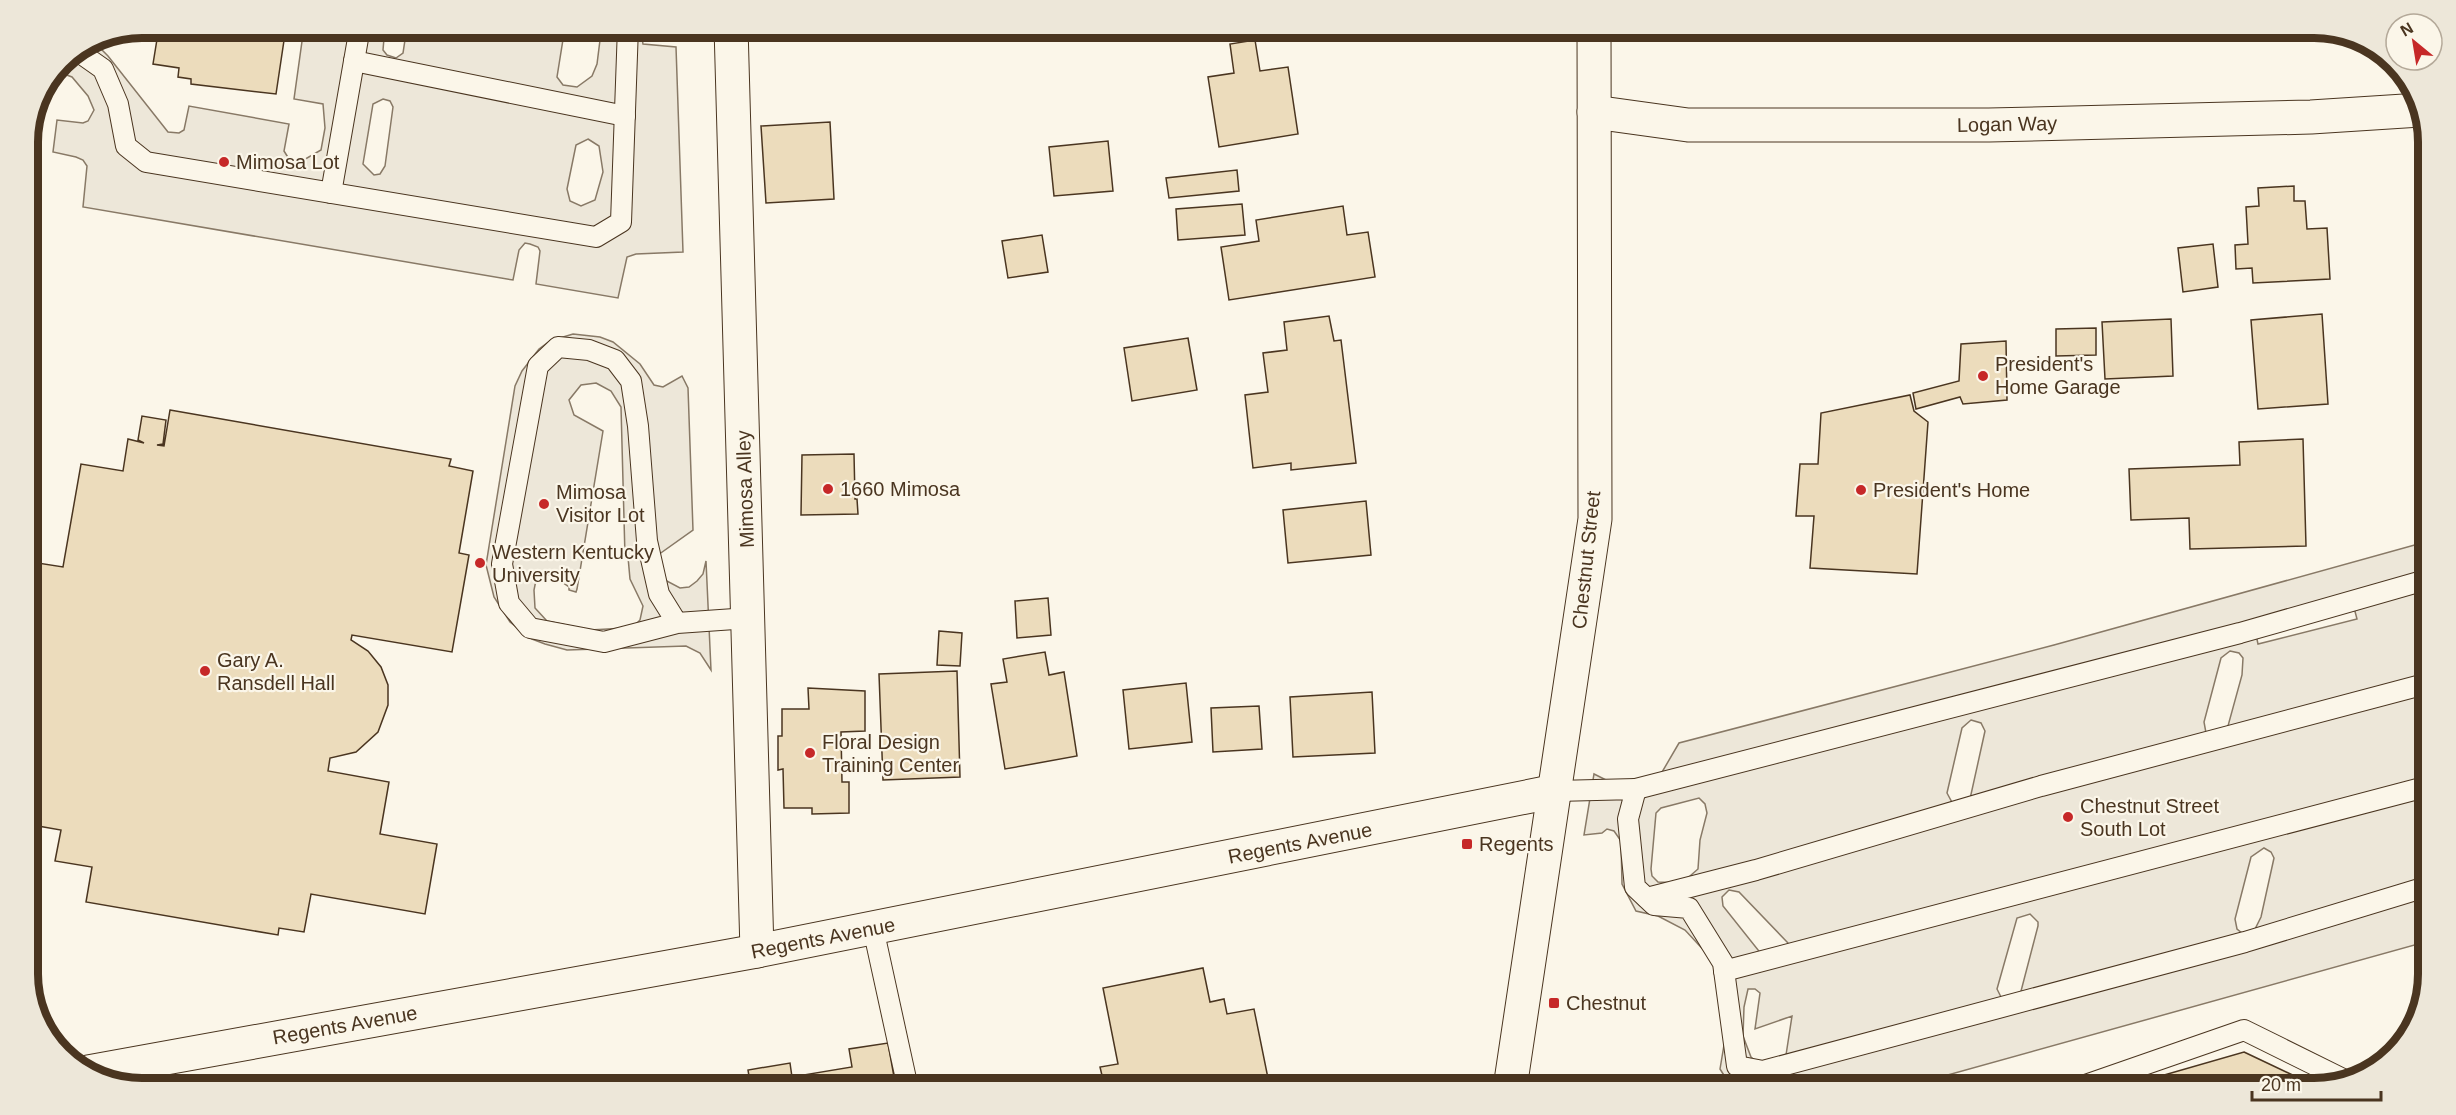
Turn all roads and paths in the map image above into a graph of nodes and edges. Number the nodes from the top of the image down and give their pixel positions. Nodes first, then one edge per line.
1 (358, 38) edge
2 (628, 38) edge
3 (731, 38) edge
4 (1594, 38) edge
5 (83, 55) edge
6 (354, 62) junction
7 (2414, 110) edge
8 (1594, 112) junction
9 (626, 116) junction
10 (331, 193) junction
11 (2418, 582) edge
12 (748, 618) junction
13 (677, 623) junction
14 (2418, 686) edge
15 (1636, 789) junction
16 (2418, 789) edge
17 (1556, 791) junction
18 (2418, 889) edge
19 (1647, 898) junction
20 (873, 928) junction
21 (757, 951) junction
22 (1724, 971) junction
23 (101, 1070) edge
24 (2335, 1075) edge
25 (906, 1078) edge
26 (1512, 1078) edge
27 (2106, 1078) edge

1 - 6 lane
2 - 9 lane
3 - 12 street, Mimosa Alley
4 - 8 street, Chestnut Street
5 - 10 lane
6 - 9 lane
6 - 10 lane
7 - 8 street, Logan Way
8 - 17 street, Chestnut Street
9 - 10 lane
11 - 15 lane
12 - 13 lane
12 - 21 street, Mimosa Alley
13 - 13 lane
14 - 19 lane
15 - 17 lane
15 - 19 lane
16 - 22 lane
17 - 20 street, Regents Avenue
17 - 26 street, Chestnut Street
18 - 22 lane
19 - 22 lane
20 - 21 street, Regents Avenue
20 - 25 lane
21 - 23 street, Regents Avenue
24 - 27 lane

